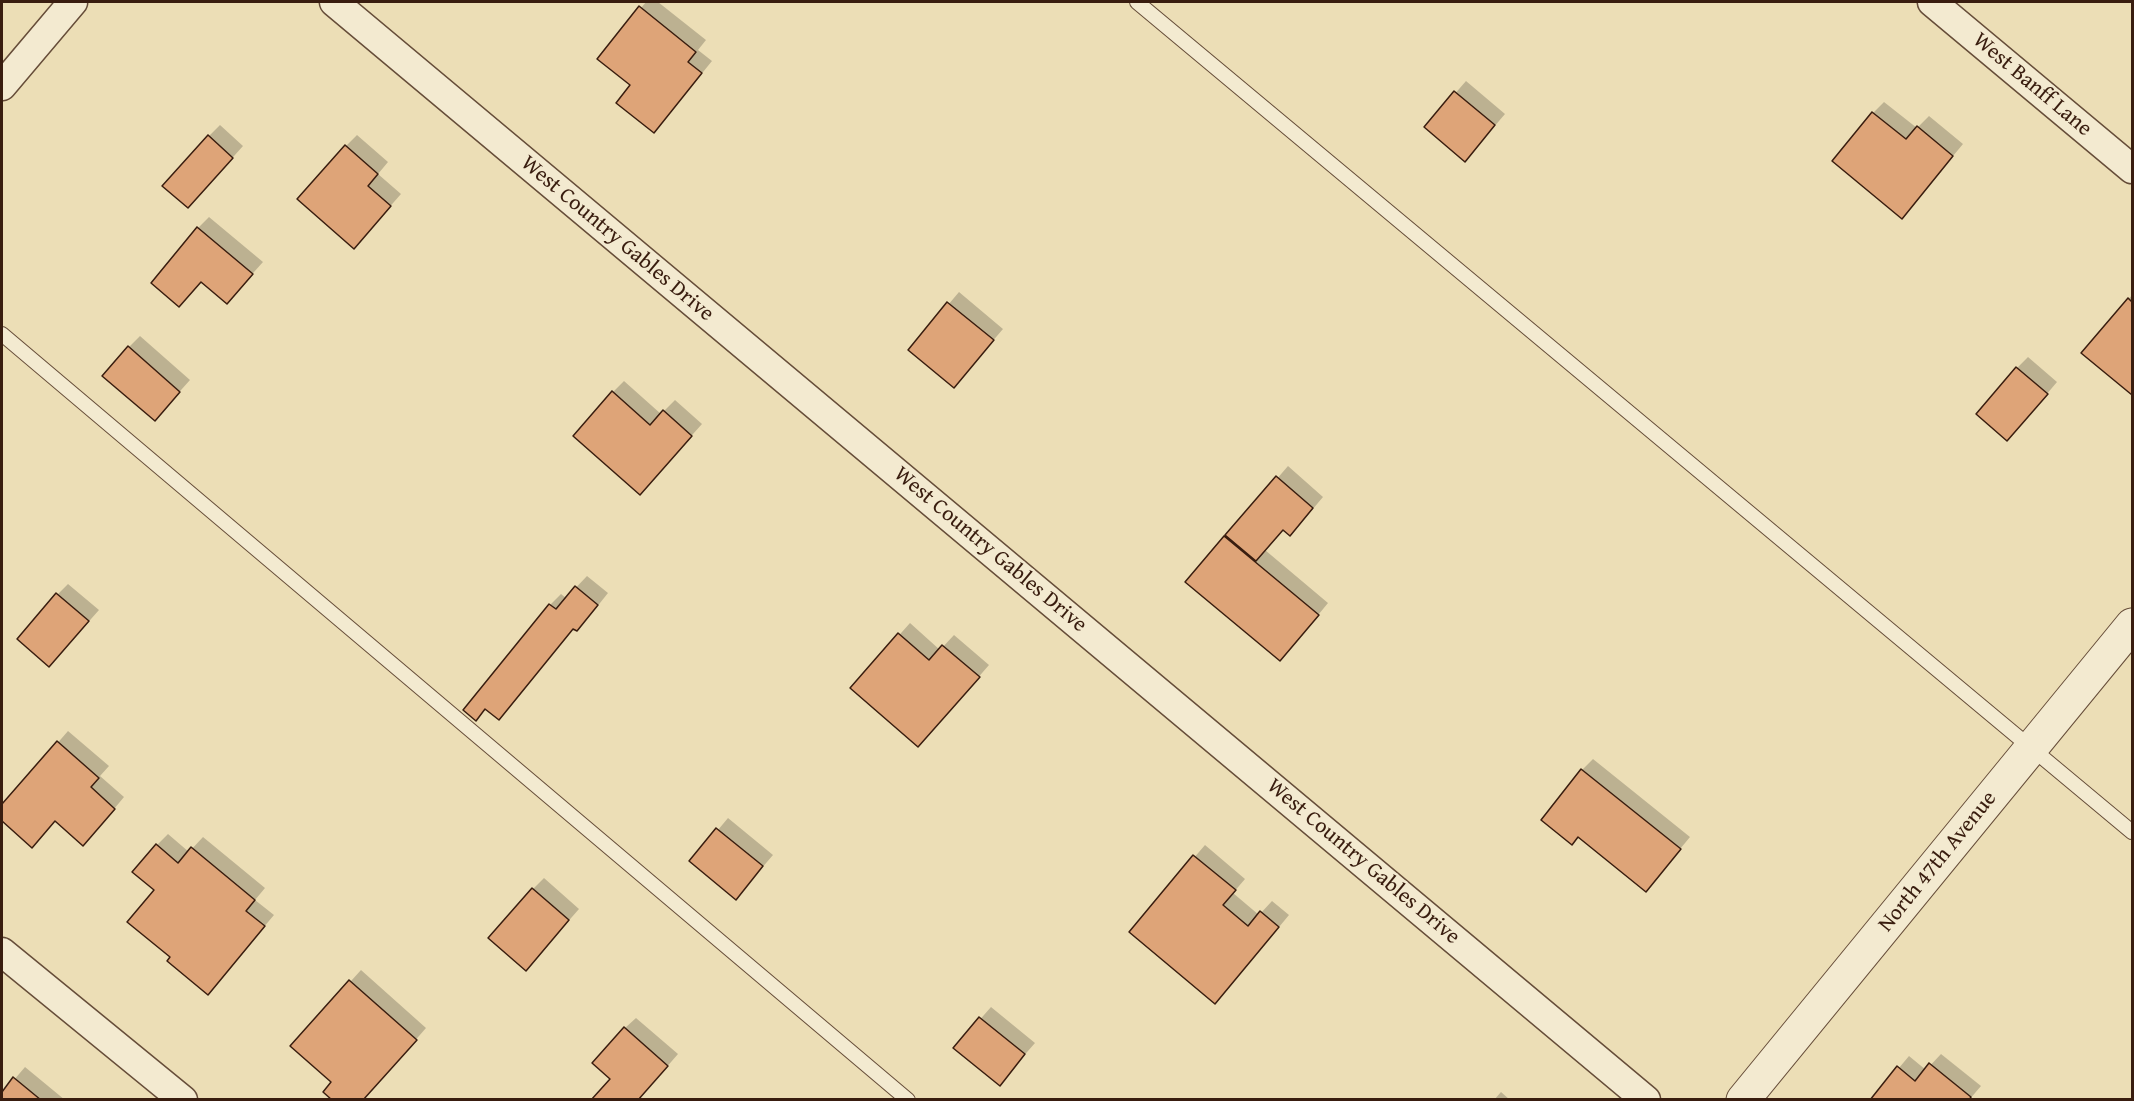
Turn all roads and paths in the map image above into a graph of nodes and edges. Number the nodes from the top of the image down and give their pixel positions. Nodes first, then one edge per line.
1 (73, 2) edge
2 (334, 2) edge
3 (1137, 2) edge
4 (1932, 2) edge
5 (2, 86) edge
6 (2133, 170) edge
7 (2, 334) edge
8 (2133, 625) edge
9 (2031, 748) junction
10 (2133, 832) edge
11 (2, 952) edge
12 (183, 1100) edge
13 (908, 1100) edge
14 (1646, 1100) edge
15 (1743, 1100) edge

1 - 5 street
2 - 14 street, West Country Gables Drive
3 - 9 lane
4 - 6 street, West Banff Lane
7 - 13 lane
8 - 9 street, North 47th Avenue
9 - 10 lane
9 - 15 street, North 47th Avenue
11 - 12 street

